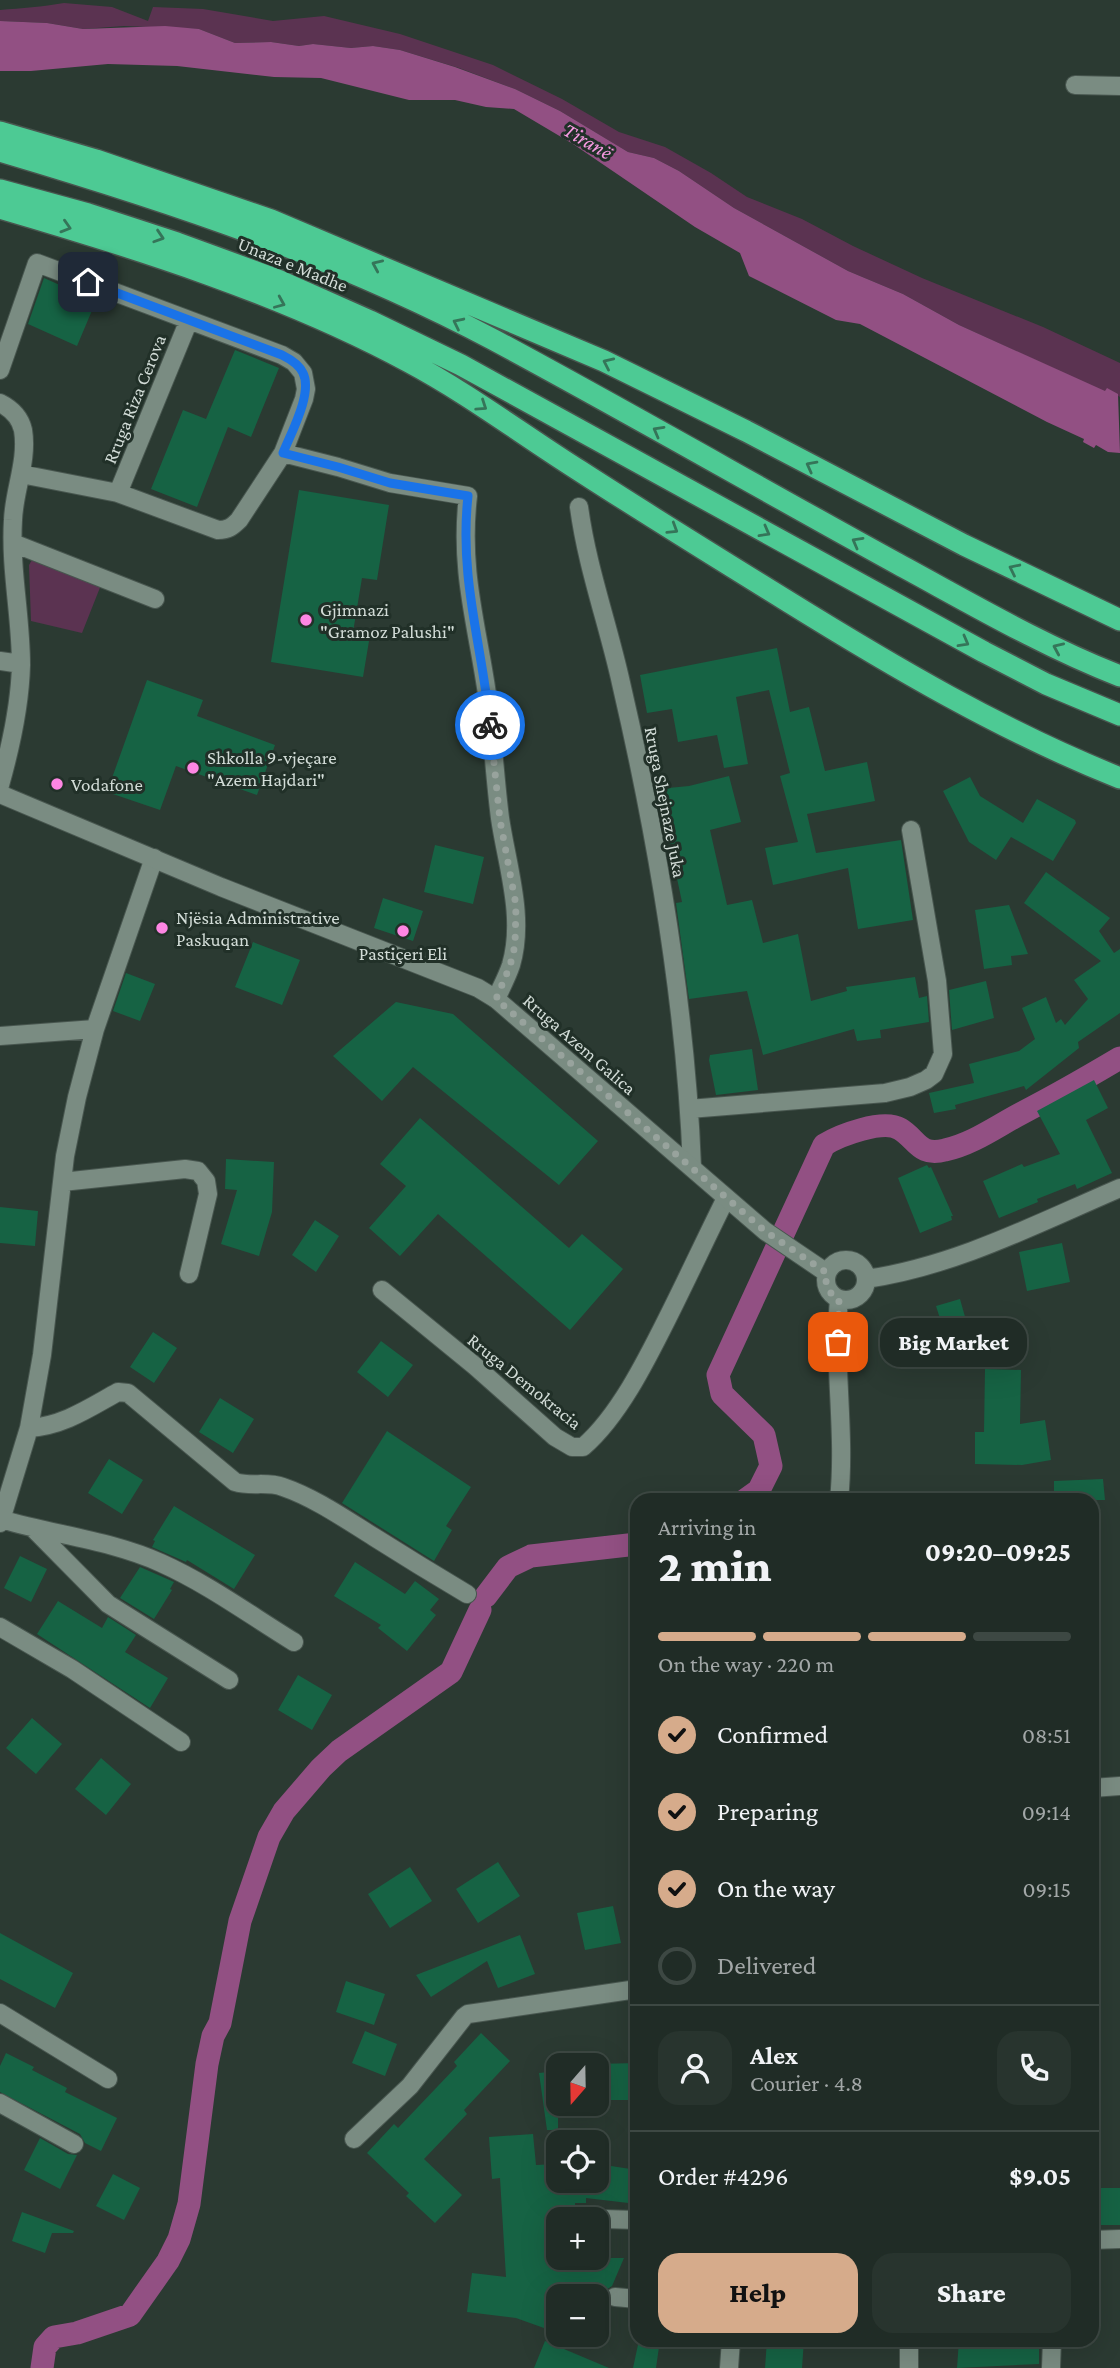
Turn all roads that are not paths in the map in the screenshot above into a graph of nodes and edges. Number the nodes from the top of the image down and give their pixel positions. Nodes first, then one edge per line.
1 (1075, 85) dead end
2 (1120, 86) edge
3 (0, 132) edge
4 (0, 151) edge
5 (0, 190) edge
6 (0, 208) edge
7 (190, 320) junction
8 (0, 370) edge
9 (0, 403) edge
10 (283, 453) junction
11 (12, 482) edge
12 (118, 493) junction
13 (579, 507) dead end
14 (13, 543) junction
15 (7, 575) edge
16 (155, 599) dead end
17 (1120, 620) edge
18 (0, 661) edge
19 (21, 664) junction
20 (1120, 676) edge
21 (1120, 715) edge
22 (1120, 778) edge
23 (0, 785) edge
24 (0, 794) edge
25 (911, 830) dead end
26 (154, 858) junction
27 (496, 999) junction
28 (95, 1029) junction
29 (0, 1036) edge
30 (689, 1109) junction
31 (692, 1167) junction
32 (62, 1182) junction
33 (1120, 1188) edge
34 (726, 1198) junction
35 (827, 1273) junction
36 (189, 1274) dead end
37 (866, 1279) junction
38 (382, 1290) dead end
39 (839, 1299) junction
40 (29, 1429) junction
41 (840, 1493) edge
42 (1, 1521) edge
43 (33, 1528) junction
44 (467, 1594) dead end
45 (0, 1627) edge
46 (294, 1642) dead end
47 (229, 1680) dead end
48 (181, 1742) dead end
49 (1120, 1772) edge
50 (1120, 1786) edge
51 (1099, 1788) edge
52 (630, 1990) edge
53 (0, 2013) edge
54 (108, 2079) dead end
55 (0, 2103) edge
56 (354, 2139) dead end
57 (74, 2144) dead end
58 (609, 2219) edge
59 (630, 2220) edge
60 (1120, 2239) edge
61 (1099, 2240) edge
62 (615, 2297) dead end
63 (630, 2298) edge
64 (730, 2347) edge
65 (909, 2347) edge
66 (1052, 2347) edge
67 (729, 2368) edge
68 (909, 2368) edge
69 (1051, 2368) edge

1 - 2 street
17 -> 3 highway
20 -> 4 highway
5 -> 21 highway, Unaza e Madhe
6 -> 22 highway
7 - 8 street, Rruga Riza Cerova
7 - 10 street, Rruga Riza Cerova
7 - 12 street, Rruga Riza Cerova
9 - 11 street
10 - 12 street, Rruga Riza Cerova
10 - 27 street
11 - 12 street, Rruga Riza Cerova
11 - 14 street
13 - 30 street, Rruga Shejnaze Juka
14 - 15 street
14 - 16 street
15 - 19 street
18 - 19 street
19 - 23 street
24 - 26 street, Rruga Azem Galica
25 - 30 street
26 - 27 street, Rruga Azem Galica
26 - 28 street
27 - 31 street, Rruga Azem Galica
28 - 29 street
28 - 32 street
30 - 31 street, Rruga Shejnaze Juka
31 - 34 street, Rruga Azem Galica
32 - 36 street
32 - 40 street
33 - 37 street
34 - 35 street, Rruga Azem Galica
34 - 38 street, Rruga Demokracia
35 - 37 street
35 - 39 street
37 - 39 street
39 - 41 street
40 - 42 street
40 - 44 street
42 - 43 street
43 - 46 street
43 - 47 street
45 - 48 street
49 - 50 street
50 - 51 street
52 - 56 street
53 - 54 street
55 - 57 street
58 - 59 street
60 - 61 street
62 - 63 street
64 - 67 street
65 - 68 street
66 - 69 street

